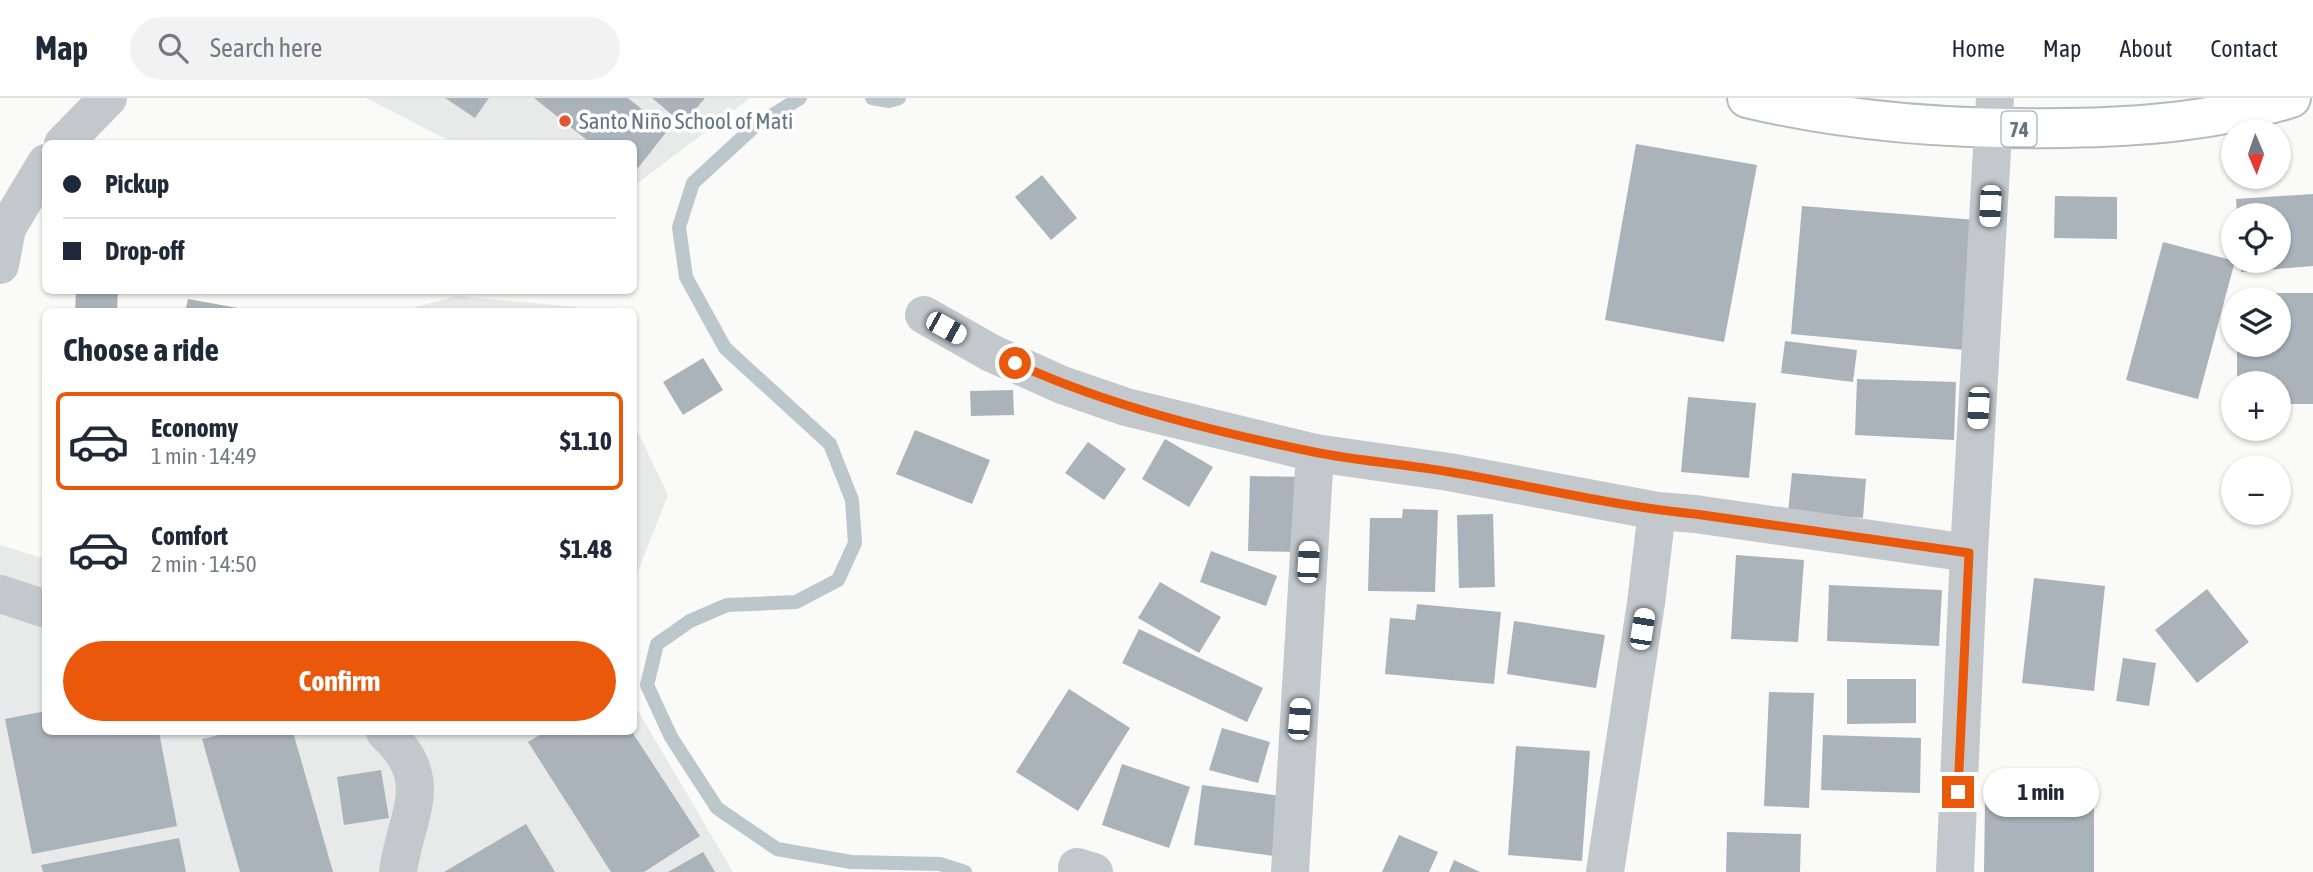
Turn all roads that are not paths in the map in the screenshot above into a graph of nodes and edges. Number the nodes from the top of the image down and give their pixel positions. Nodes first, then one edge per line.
1 (108, 98) edge
2 (1747, 98) edge
3 (2291, 98) edge
4 (1994, 114) edge
5 (67, 140) edge
6 (42, 167) edge
7 (3, 211) edge
8 (0, 265) edge
9 (924, 316) dead end
10 (1315, 453) junction
11 (1657, 511) junction
12 (1969, 553) junction
13 (0, 594) edge
14 (42, 608) edge
15 (389, 735) edge
16 (398, 872) edge
17 (1290, 872) edge
18 (1605, 872) edge
19 (1955, 872) edge

1 - 5 street
2 - 4 main road, 74
3 - 4 main road, 74
4 - 12 street
6 - 7 street
7 - 8 street
9 - 10 street
10 - 11 street
10 - 17 street
11 - 12 street
11 - 18 street
12 - 19 street
13 - 14 street
15 - 16 street

